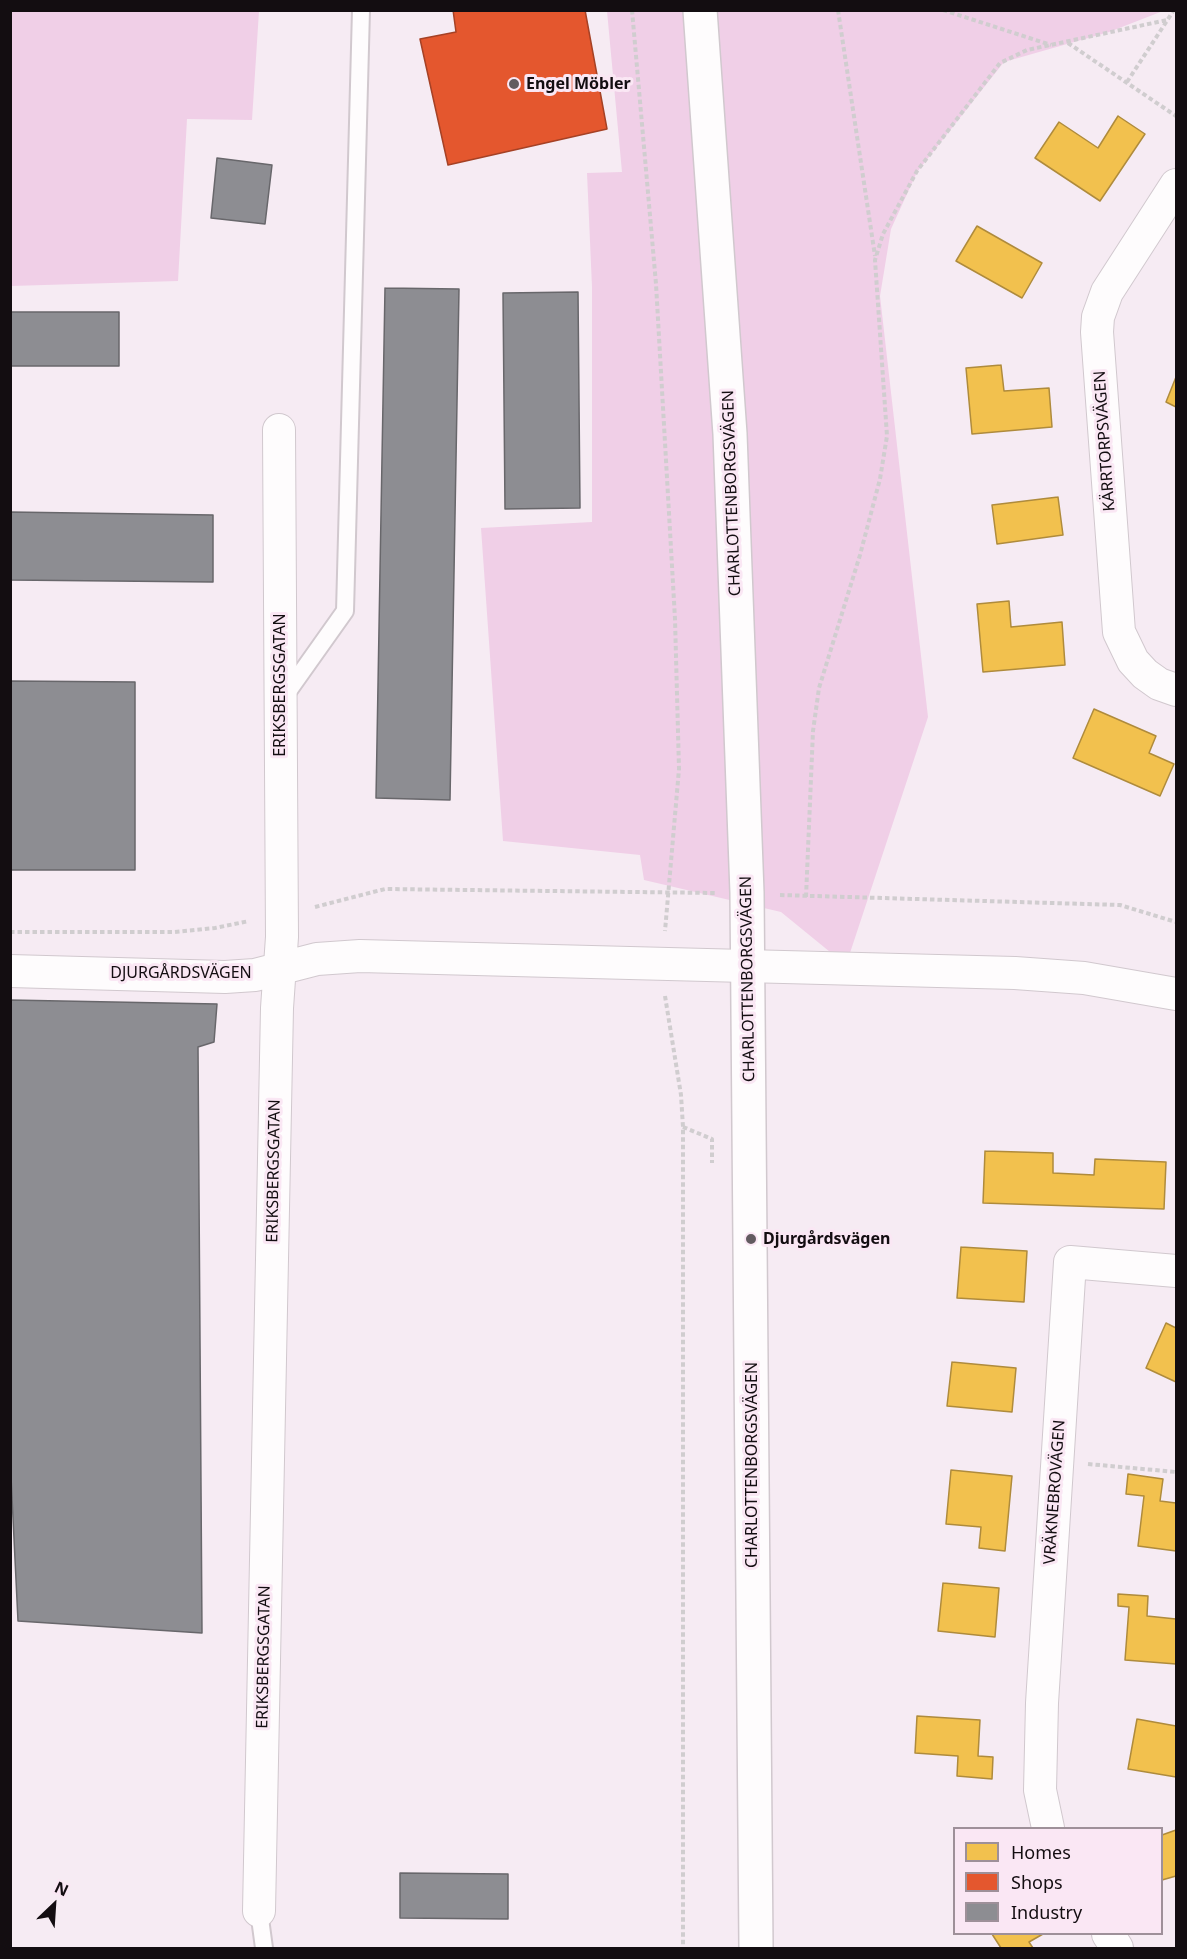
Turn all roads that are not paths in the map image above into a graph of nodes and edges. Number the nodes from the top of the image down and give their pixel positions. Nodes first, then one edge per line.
1 (362, 10) edge
2 (700, 10) edge
3 (1176, 185) edge
4 (279, 430) dead end
5 (1176, 690) edge
6 (280, 703) junction
7 (748, 964) junction
8 (280, 968) junction
9 (10, 971) edge
10 (1176, 994) edge
11 (1176, 1271) edge
12 (1048, 1827) edge
13 (259, 1911) joint
14 (1109, 1935) edge
15 (264, 1948) edge
16 (756, 1948) edge
17 (1117, 1948) edge

1 - 6 lane
2 - 7 main road, CHARLOTTENBORGSVÄGEN
3 - 5 street, KÄRRTORPSVÄGEN
4 - 6 street, ERIKSBERGSGATAN
6 - 8 street, ERIKSBERGSGATAN
7 - 8 street, DJURGÅRDSVÄGEN
7 - 10 street, DJURGÅRDSVÄGEN
7 - 16 main road, CHARLOTTENBORGSVÄGEN
8 - 9 street, DJURGÅRDSVÄGEN
8 - 13 street, ERIKSBERGSGATAN
11 - 12 street, VRÄKNEBROVÄGEN
13 - 15 lane
14 - 17 street

